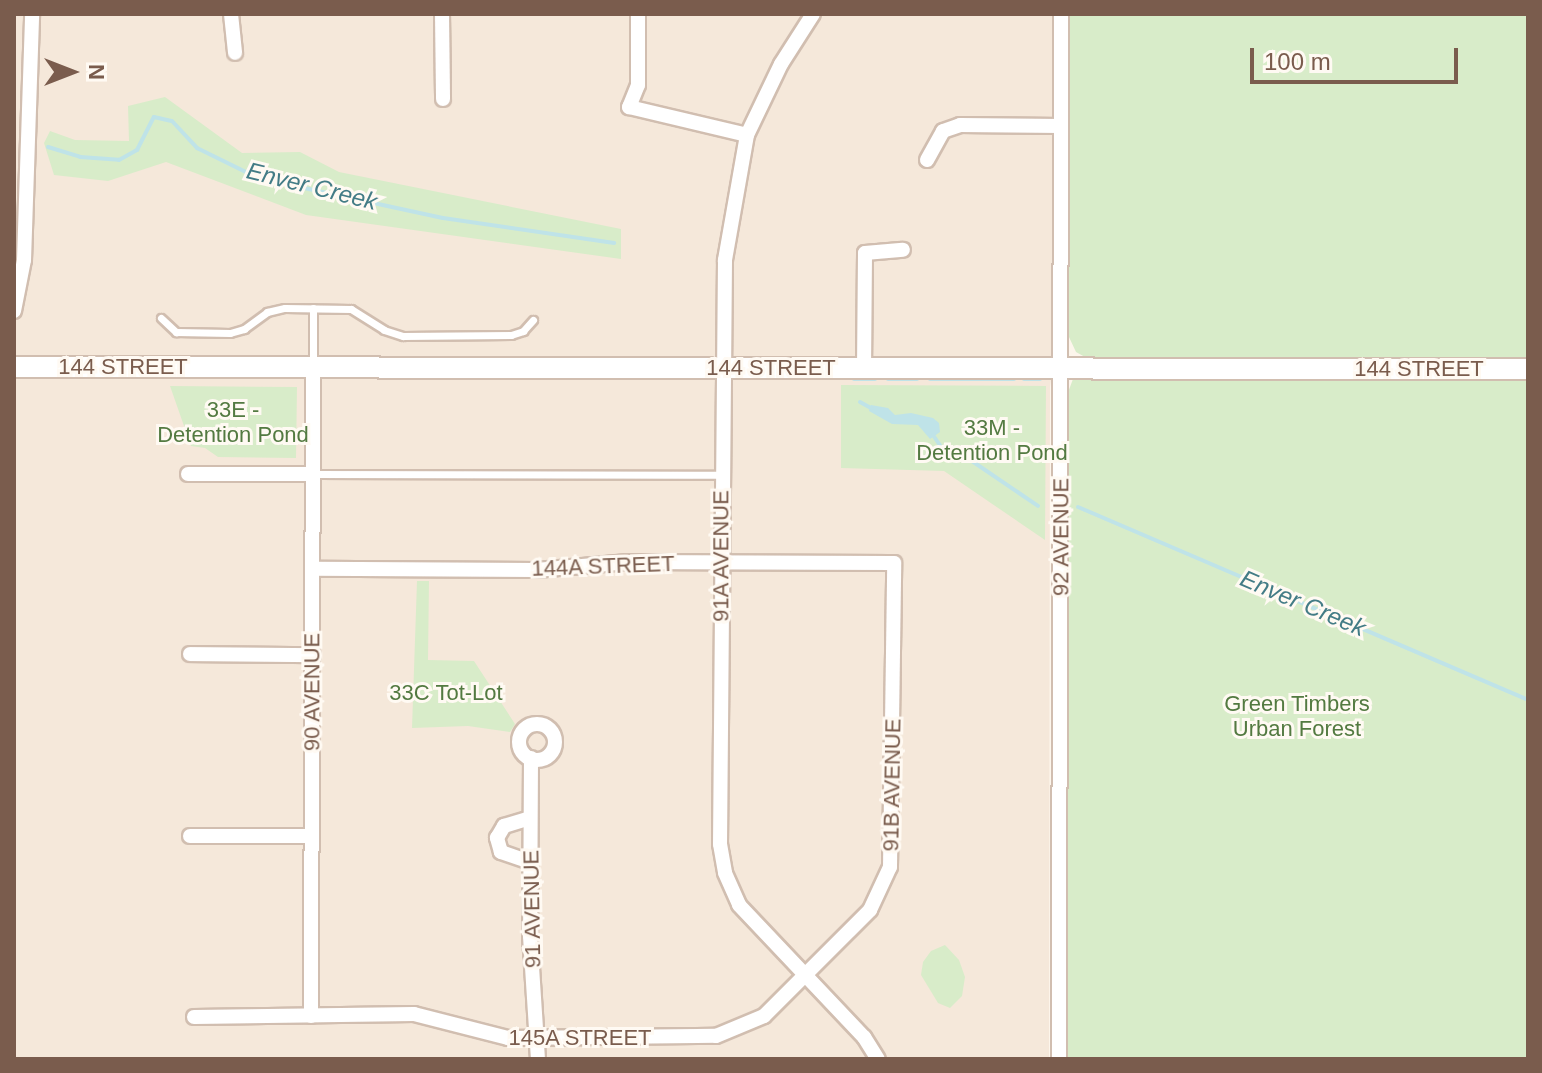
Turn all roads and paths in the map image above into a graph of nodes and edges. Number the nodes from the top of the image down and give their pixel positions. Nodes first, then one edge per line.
1 (32, 14) edge
2 (231, 14) edge
3 (442, 14) edge
4 (638, 14) edge
5 (813, 14) edge
6 (1061, 14) edge
7 (235, 53) dead end
8 (443, 99) dead end
9 (1061, 126) junction
10 (747, 135) junction
11 (927, 160) dead end
12 (19, 180) edge
13 (903, 250) dead end
14 (313, 308) junction
15 (14, 311) edge
16 (161, 318) dead end
17 (533, 320) dead end
18 (14, 367) edge
19 (313, 367) junction
20 (722, 368) junction
21 (864, 369) junction
22 (1061, 369) junction
23 (1528, 369) edge
24 (188, 474) dead end
25 (313, 474) junction
26 (721, 475) junction
27 (721, 563) junction
28 (894, 563) joint
29 (313, 569) junction
30 (190, 654) dead end
31 (313, 655) junction
32 (531, 758) dead end
33 (530, 818) junction
34 (190, 836) dead end
35 (312, 836) junction
36 (530, 862) junction
37 (804, 975) junction
38 (311, 1016) junction
39 (194, 1017) dead end
40 (538, 1038) junction
41 (538, 1059) edge
42 (878, 1059) edge
43 (1059, 1059) edge

1 - 12 street
2 - 7 street
3 - 8 street
4 - 10 street
5 - 10 street, 91A AVENUE
6 - 9 street, 92 AVENUE
9 - 11 street
9 - 22 street, 92 AVENUE
10 - 20 street, 91A AVENUE
12 - 15 street
13 - 21 street
14 - 16 lane
14 - 17 lane
14 - 19 lane
18 - 19 main road, 144 STREET
19 - 20 main road, 144 STREET
19 - 25 street, 90 AVENUE
20 - 21 main road, 144 STREET
20 - 26 street, 91A AVENUE
21 - 22 main road, 144 STREET
22 - 23 main road, 144 STREET
22 - 43 street, 92 AVENUE
24 - 25 street
25 - 26 lane
25 - 29 street, 90 AVENUE
26 - 27 street, 91A AVENUE
27 - 28 street, 144A STREET
27 - 29 street, 144A STREET
27 - 37 street, 91A AVENUE
28 - 37 street, 91B AVENUE
29 - 31 street, 90 AVENUE
30 - 31 street
31 - 35 street, 90 AVENUE
32 - 33 street, 91 AVENUE
33 - 36 street, 91 AVENUE
33 - 36 street
34 - 35 street
35 - 38 street, 90 AVENUE
36 - 40 street, 91 AVENUE
37 - 40 street, 145A STREET
37 - 42 street, 91A AVENUE
38 - 39 street, 145A STREET
38 - 40 street, 145A STREET
40 - 41 street, 91 AVENUE

